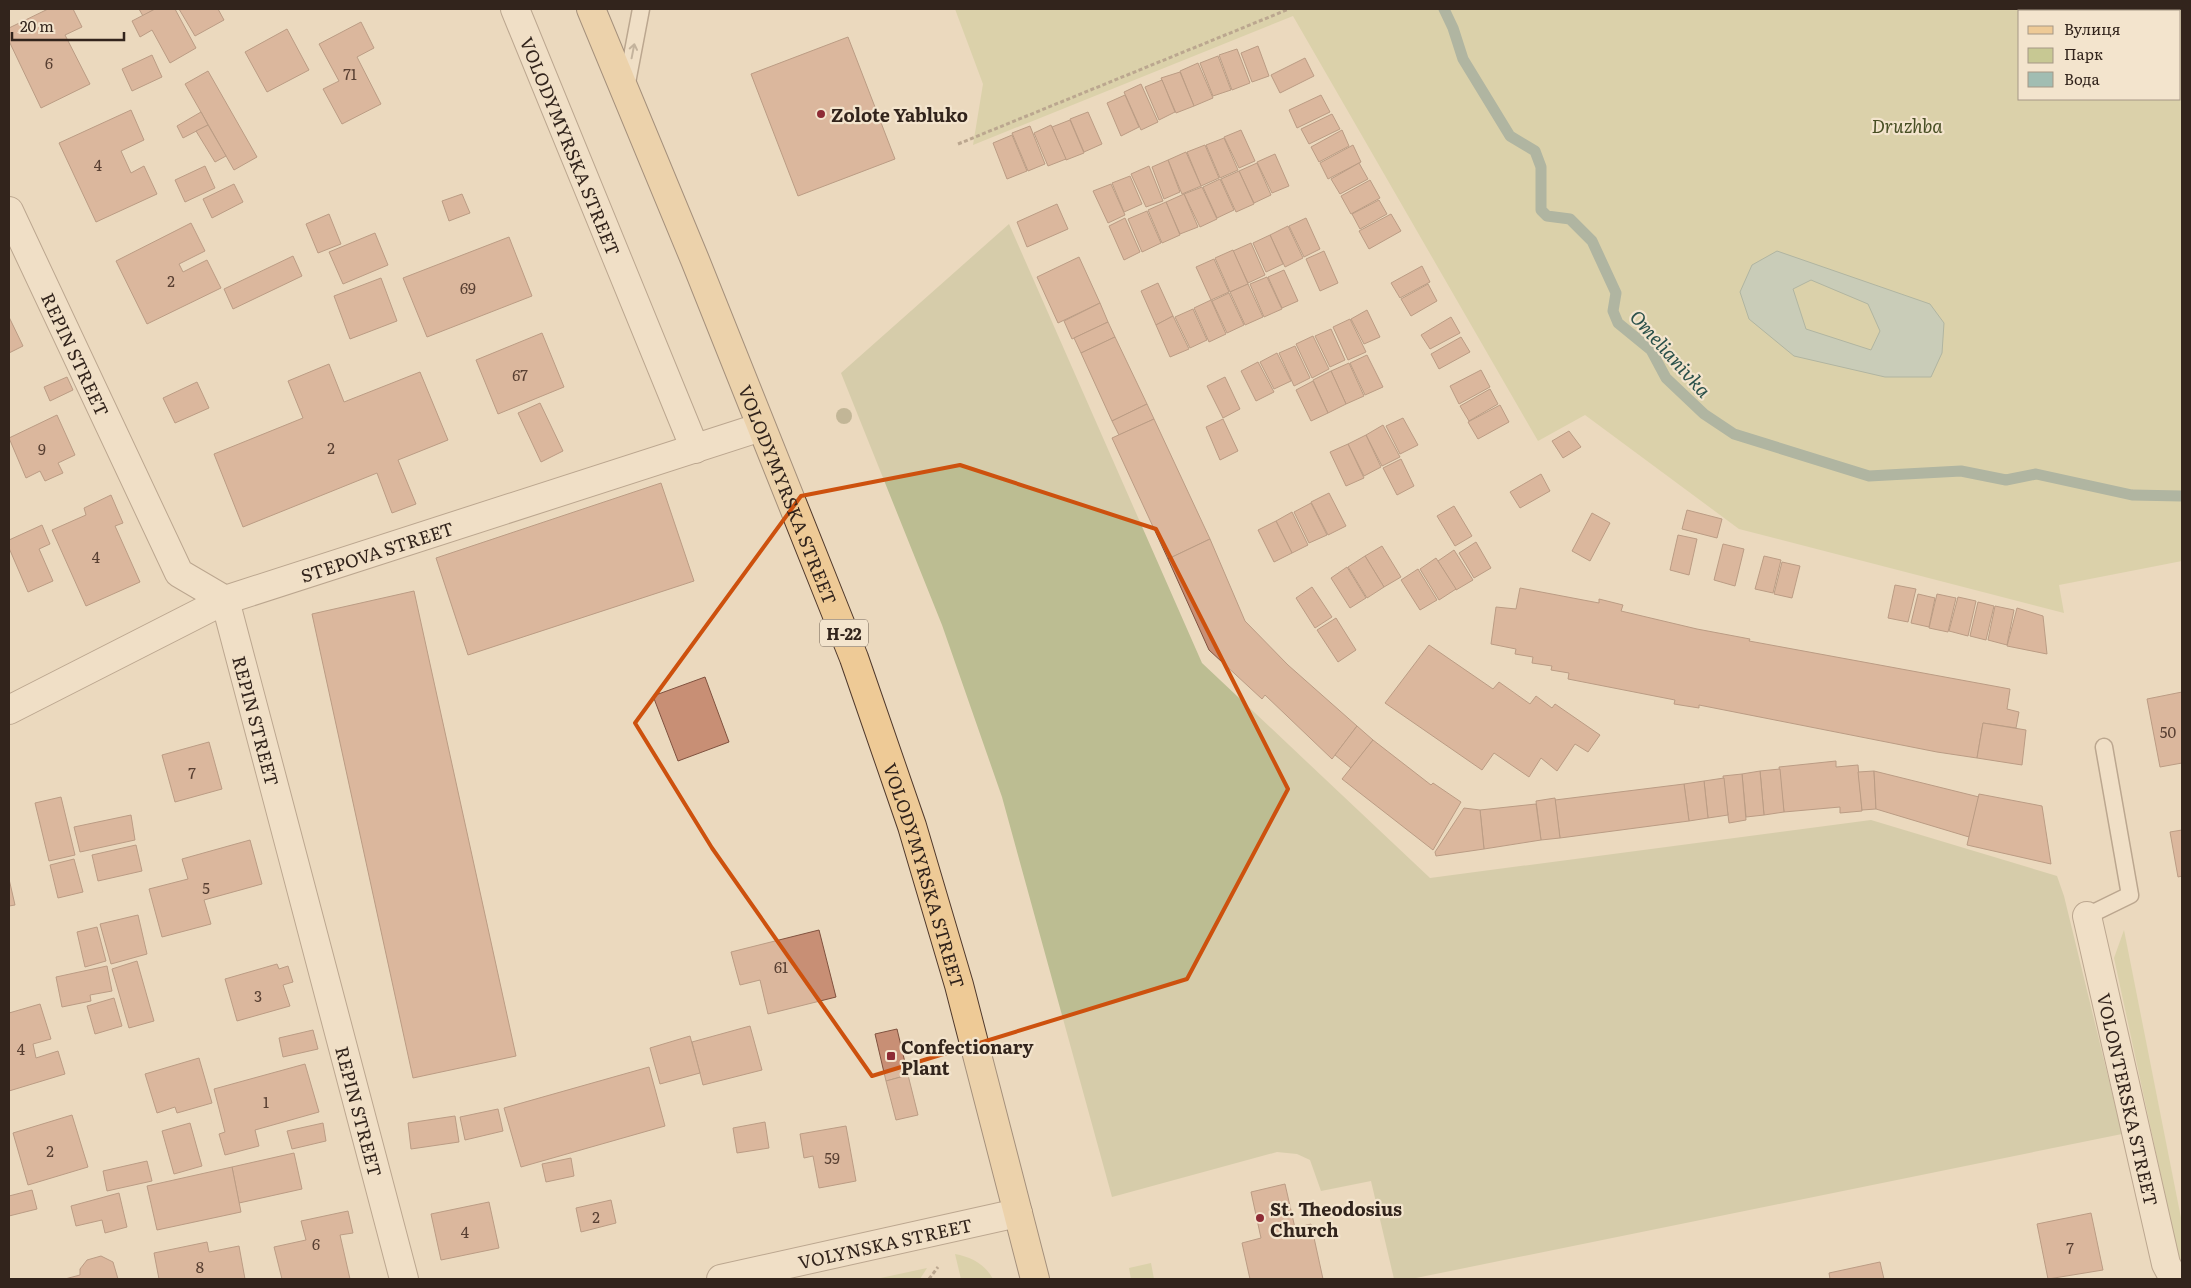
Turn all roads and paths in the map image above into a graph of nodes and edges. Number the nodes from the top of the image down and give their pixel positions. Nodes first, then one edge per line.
1 (514, 9) edge
2 (591, 9) edge
3 (643, 9) edge
4 (1289, 9) edge
5 (625, 92) junction
6 (958, 144) dead end
7 (9, 211) edge
8 (762, 427) junction
9 (695, 449) junction
10 (225, 600) junction
11 (9, 710) edge
12 (2104, 747) dead end
13 (2087, 916) joint
14 (1018, 1213) junction
15 (404, 1279) edge
16 (721, 1279) edge
17 (1035, 1279) edge
18 (2174, 1279) edge

1 - 9 street, VOLODYMYRSKA STREET
2 - 5 main road, VOLODYMYRSKA STREET / Н-22
5 -> 3 lane
4 - 6 path
5 - 8 main road, VOLODYMYRSKA STREET / Н-22
7 - 10 street, REPIN STREET
8 - 9 street, STEPOVA STREET
8 - 14 main road, VOLODYMYRSKA STREET / Н-22
9 - 10 street, STEPOVA STREET
10 - 11 street, STEPOVA STREET
10 - 15 street, REPIN STREET
12 - 13 lane
13 - 18 street, VOLONTERSKA STREET
14 - 16 street, VOLYNSKA STREET
14 - 17 main road, VOLODYMYRSKA STREET / Н-22

